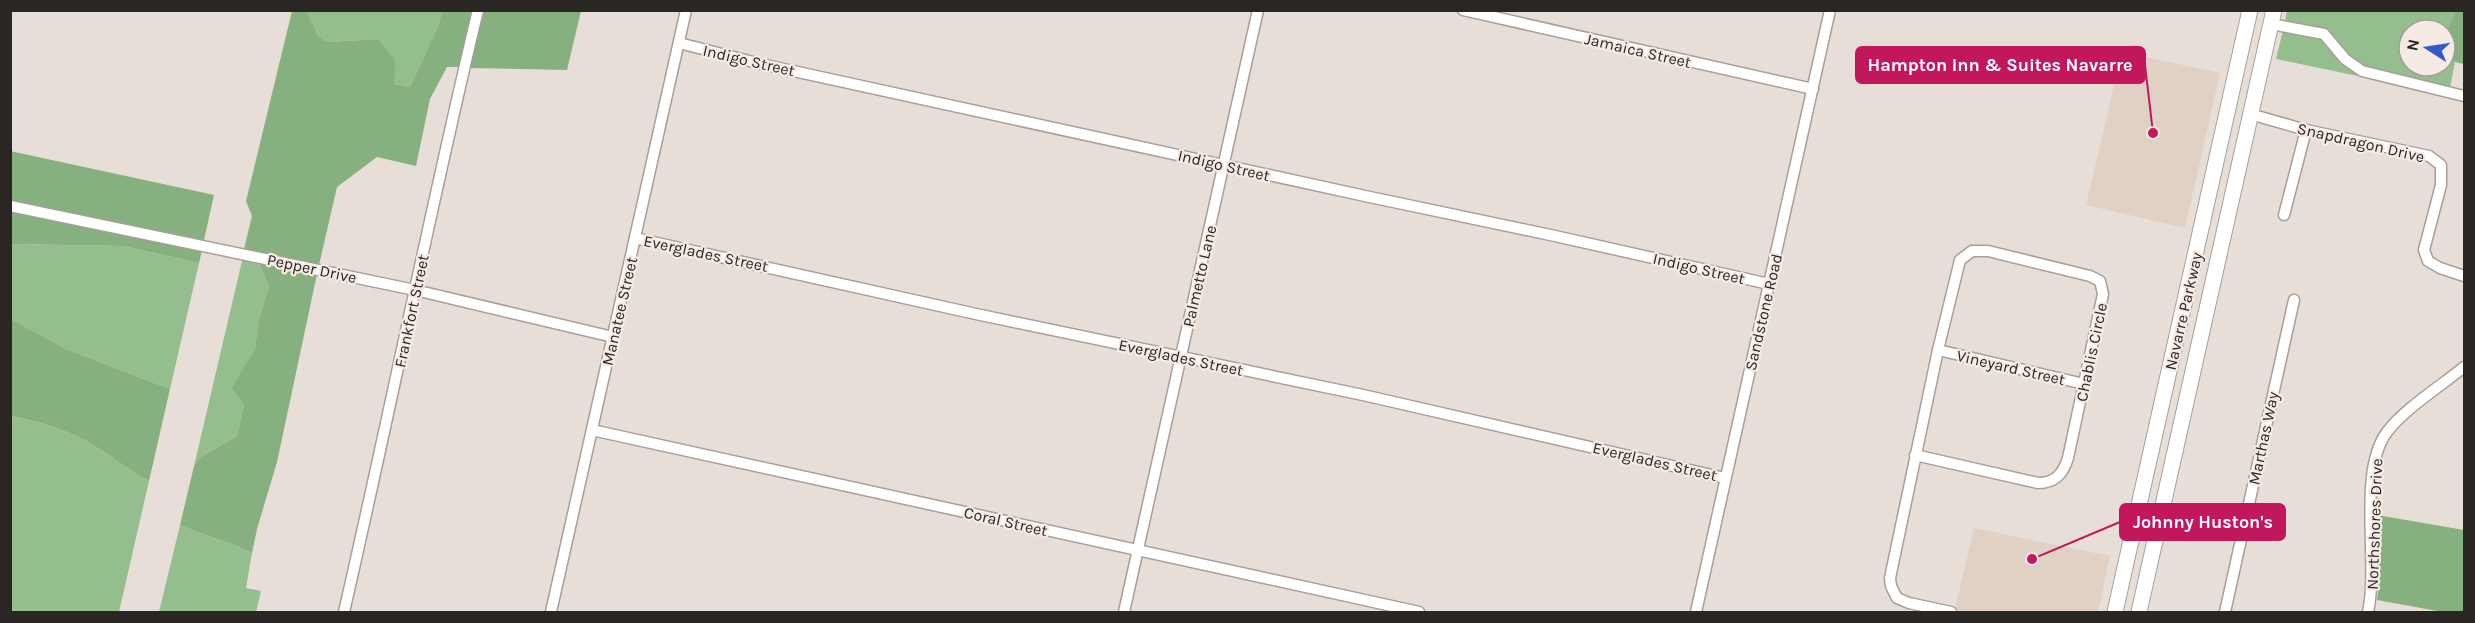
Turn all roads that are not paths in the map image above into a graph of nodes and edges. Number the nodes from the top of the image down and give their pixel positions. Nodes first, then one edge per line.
1 (478, 10) edge
2 (686, 10) edge
3 (1258, 10) edge
4 (1463, 10) edge
5 (1830, 10) edge
6 (2250, 10) edge
7 (2272, 17) edge
8 (679, 43) junction
9 (1813, 88) junction
10 (2464, 96) edge
11 (2250, 114) junction
12 (2306, 130) junction
13 (1225, 165) junction
14 (10, 206) edge
15 (2284, 214) dead end
16 (635, 238) junction
17 (2464, 276) edge
18 (1769, 284) junction
19 (415, 290) junction
20 (2294, 300) dead end
21 (613, 337) junction
22 (1938, 350) junction
23 (1180, 356) junction
24 (2464, 367) edge
25 (2084, 384) junction
26 (592, 430) junction
27 (1916, 456) junction
28 (1725, 478) junction
29 (2138, 508) junction
30 (2161, 514) junction
31 (1137, 551) junction
32 (344, 612) edge
33 (551, 612) edge
34 (1124, 612) edge
35 (1419, 612) edge
36 (1696, 612) edge
37 (1950, 612) edge
38 (2115, 612) edge
39 (2139, 612) edge
40 (2225, 612) edge
41 (2368, 612) edge

1 - 19 street, Frankfort Street
2 - 8 street, Manatee Street
3 - 13 street, Palmetto Lane
4 - 9 street, Jamaica Street
5 - 9 street, Sandstone Road
6 - 29 highway, Navarre Parkway
7 - 10 street
7 - 11 highway, Navarre Parkway
8 - 13 street, Indigo Street
8 - 16 street, Manatee Street
9 - 18 street, Sandstone Road
11 - 12 street, Snapdragon Drive
11 - 30 highway, Navarre Parkway
12 - 15 street
12 - 17 street, Snapdragon Drive
13 - 18 street, Indigo Street
13 - 23 street, Palmetto Lane
14 - 19 street, Pepper Drive
16 - 21 street, Manatee Street
16 - 23 street, Everglades Street
18 - 28 street, Sandstone Road
19 - 21 street, Pepper Drive
19 - 32 street, Frankfort Street
20 - 40 street, Marthas Way
21 - 26 street, Manatee Street
22 - 25 street, Vineyard Street
22 - 25 street, Chablis Circle
22 - 27 street, Chablis Circle
23 - 28 street, Everglades Street
23 - 31 street, Palmetto Lane
24 - 41 street, Northshores Drive
25 - 27 street, Chablis Circle
26 - 31 street, Coral Street
26 - 33 street, Manatee Street
27 - 37 street, Chablis Circle
28 - 36 street, Sandstone Road
29 - 30 street
29 - 38 highway, Navarre Parkway
30 - 39 highway, Navarre Parkway
31 - 34 street, Palmetto Lane
31 - 35 street, Coral Street

